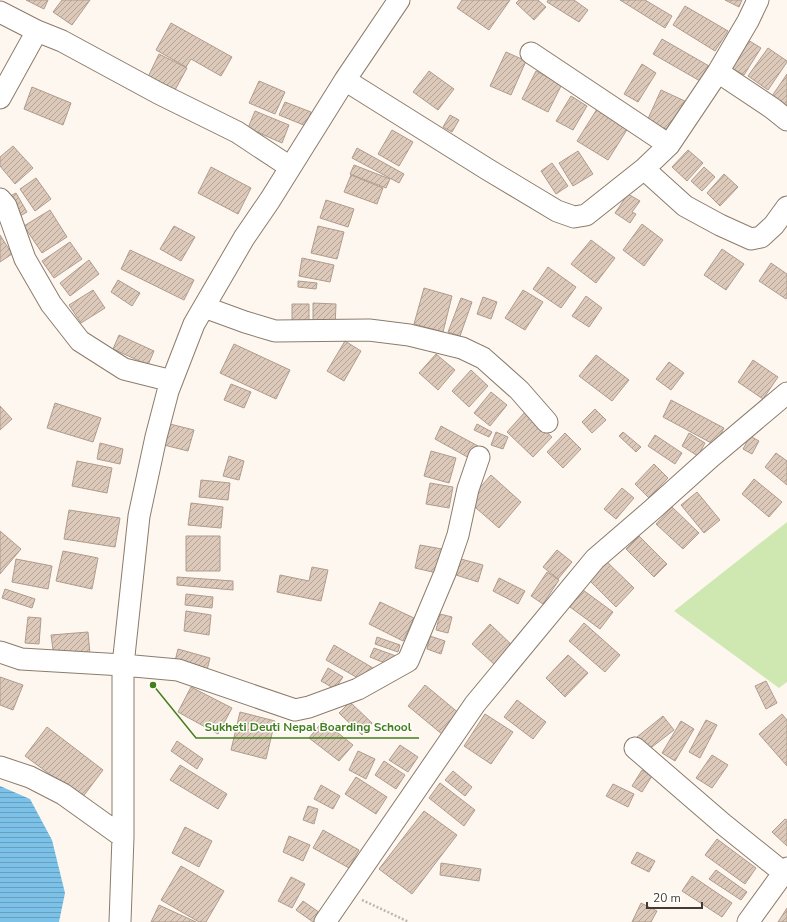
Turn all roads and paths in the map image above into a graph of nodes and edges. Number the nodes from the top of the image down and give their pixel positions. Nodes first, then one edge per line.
1 (399, 0) edge
2 (758, 0) edge
3 (0, 12) edge
4 (37, 31) junction
5 (531, 53) dead end
6 (718, 72) junction
7 (345, 80) junction
8 (0, 98) edge
9 (787, 120) edge
10 (668, 145) junction
11 (290, 167) junction
12 (644, 169) junction
13 (0, 199) edge
14 (787, 207) edge
15 (204, 306) junction
16 (172, 381) junction
17 (787, 393) edge
18 (547, 422) dead end
19 (479, 457) dead end
20 (0, 652) edge
21 (123, 665) junction
22 (635, 748) dead end
23 (0, 767) edge
24 (123, 837) junction
25 (785, 870) edge
26 (346, 893) junction
27 (755, 919) edge
28 (120, 922) edge
29 (325, 922) edge
30 (409, 922) edge

1 - 7 street
2 - 6 street
3 - 4 street
4 - 8 street
4 - 11 street
5 - 10 street
6 - 9 street
6 - 10 street
7 - 11 street
7 - 12 street
10 - 12 street
11 - 15 street
12 - 14 street
13 - 16 street
15 - 16 street
15 - 18 street
16 - 21 street
17 - 26 street
19 - 21 street
20 - 21 street
21 - 24 street
22 - 25 street
23 - 24 street
24 - 28 street
25 - 27 street
26 - 29 street
26 - 30 path

